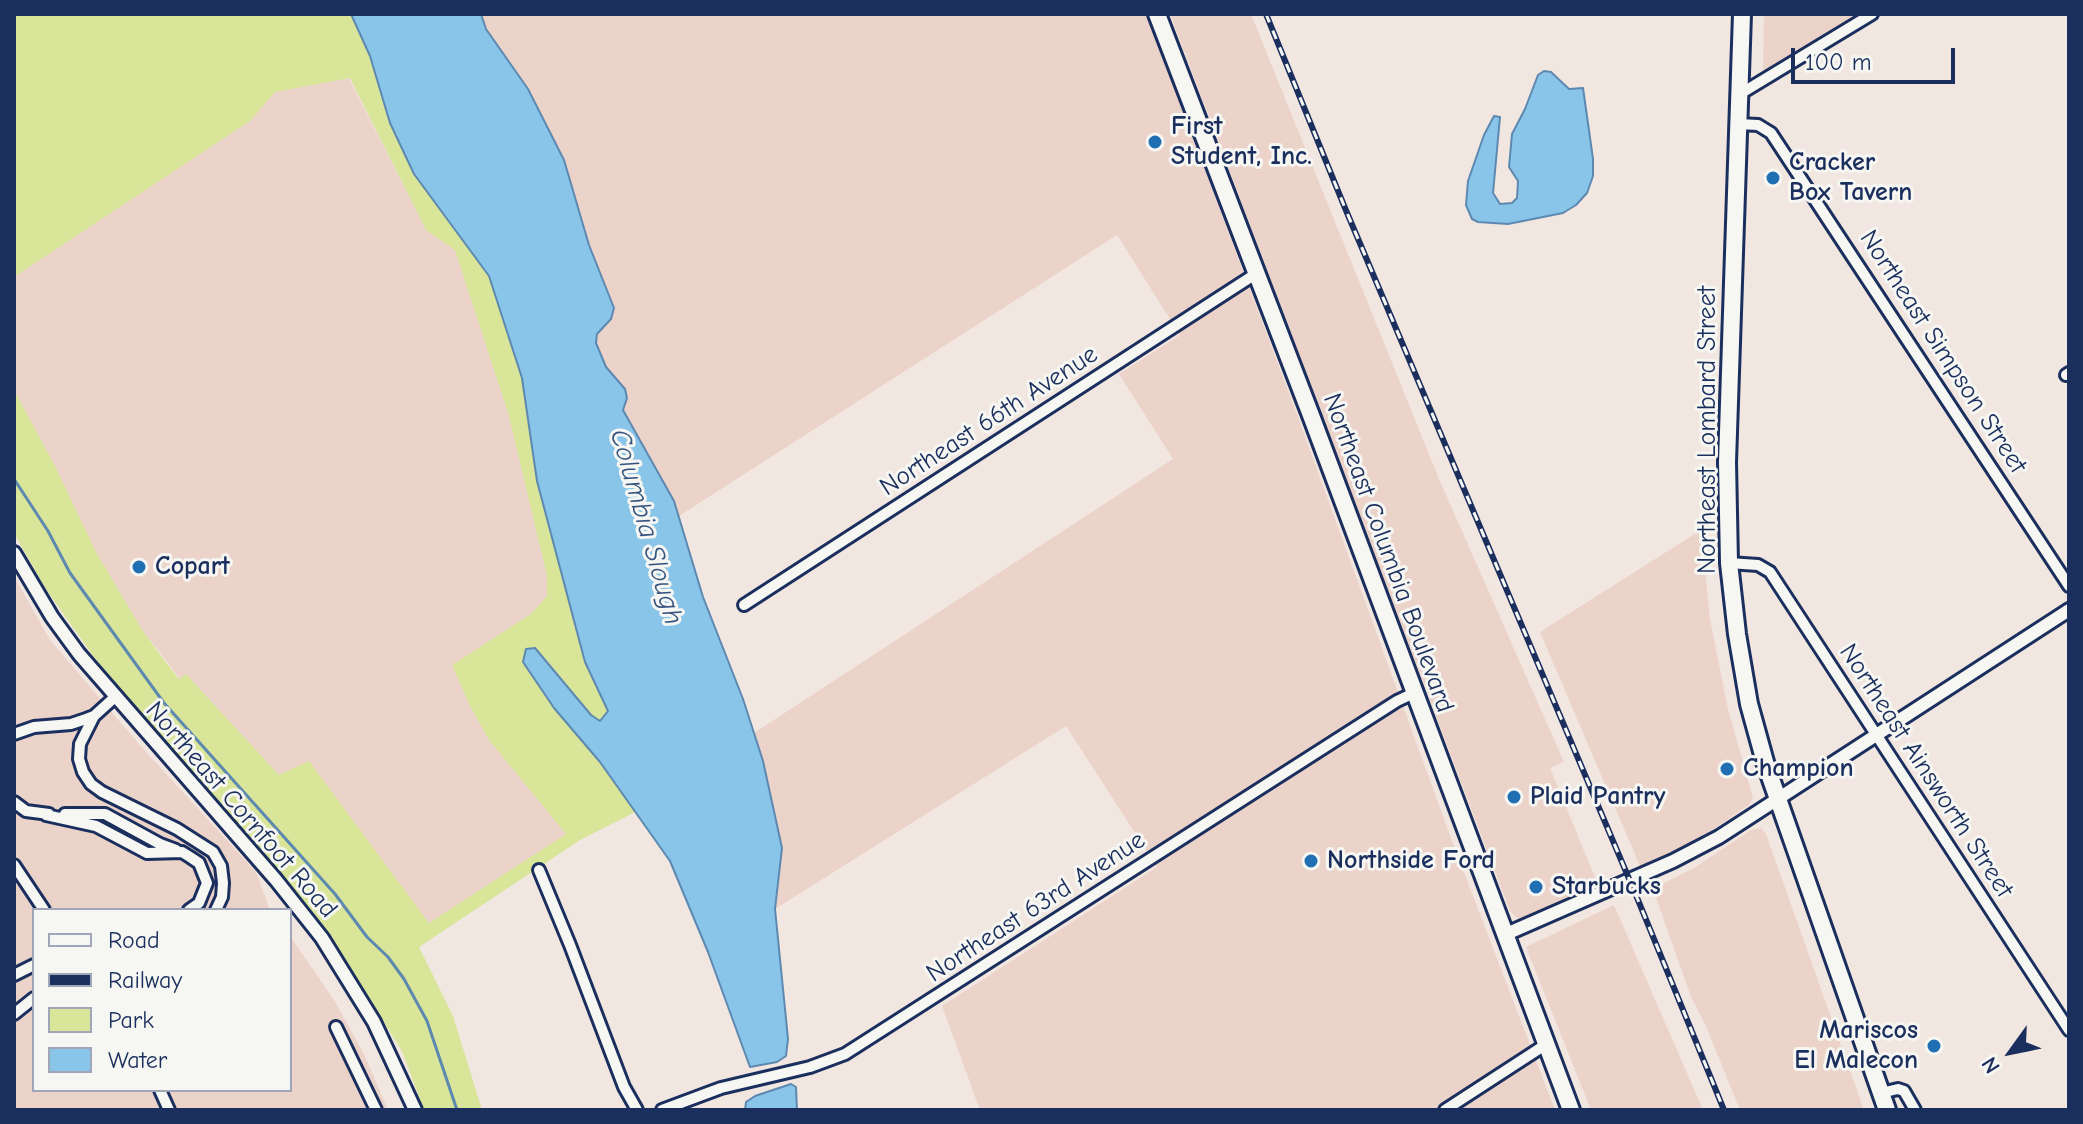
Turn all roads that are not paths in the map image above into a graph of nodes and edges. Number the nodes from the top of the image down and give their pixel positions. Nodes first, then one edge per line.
1 (1157, 14) edge
2 (1742, 14) edge
3 (1872, 14) edge
4 (1740, 94) junction
5 (1738, 124) junction
6 (1257, 273) junction
7 (14, 553) edge
8 (1729, 563) junction
9 (2069, 586) edge
10 (744, 605) dead end
11 (2069, 610) edge
12 (1414, 693) junction
13 (115, 697) junction
14 (94, 716) junction
15 (14, 734) edge
16 (1877, 735) junction
17 (1778, 800) junction
18 (14, 802) edge
19 (14, 865) edge
20 (539, 870) dead end
21 (43, 908) edge
22 (192, 908) edge
23 (217, 908) edge
24 (1504, 935) junction
25 (32, 966) edge
26 (14, 975) edge
27 (32, 1000) edge
28 (14, 1014) edge
29 (336, 1027) dead end
30 (2069, 1030) edge
31 (1545, 1045) junction
32 (1881, 1093) junction
33 (376, 1110) edge
34 (415, 1110) edge
35 (637, 1110) edge
36 (662, 1110) edge
37 (1445, 1110) edge
38 (1571, 1110) edge
39 (1887, 1110) edge
40 (1915, 1110) edge

1 - 6 main road, Northeast Columbia Boulevard
2 - 4 main road, Northeast Lombard Street
3 - 4 street
4 - 5 main road, Northeast Lombard Street
5 - 8 main road, Northeast Lombard Street
5 - 9 street, Northeast Simpson Street
6 - 10 street, Northeast 66th Avenue
6 - 12 main road, Northeast Columbia Boulevard
7 - 13 street, Northeast Cornfoot Road
8 - 16 street, Northeast Ainsworth Street
8 - 17 main road, Northeast Lombard Street
11 - 16 street
12 - 24 main road, Northeast Columbia Boulevard
12 - 36 street, Northeast 63rd Avenue
13 - 14 street
13 - 34 street, Northeast Cornfoot Road
14 - 15 street
14 - 23 street
16 - 17 street
16 - 30 street, Northeast Ainsworth Street
17 - 24 street
17 - 32 main road, Northeast Lombard Street
18 - 22 street
19 - 21 street
20 - 35 street
24 - 31 main road, Northeast Columbia Boulevard
25 - 26 street
27 - 28 street
29 - 33 street
31 - 37 street
31 - 38 main road, Northeast Columbia Boulevard
32 - 39 main road, Northeast Lombard Street
32 - 40 street

